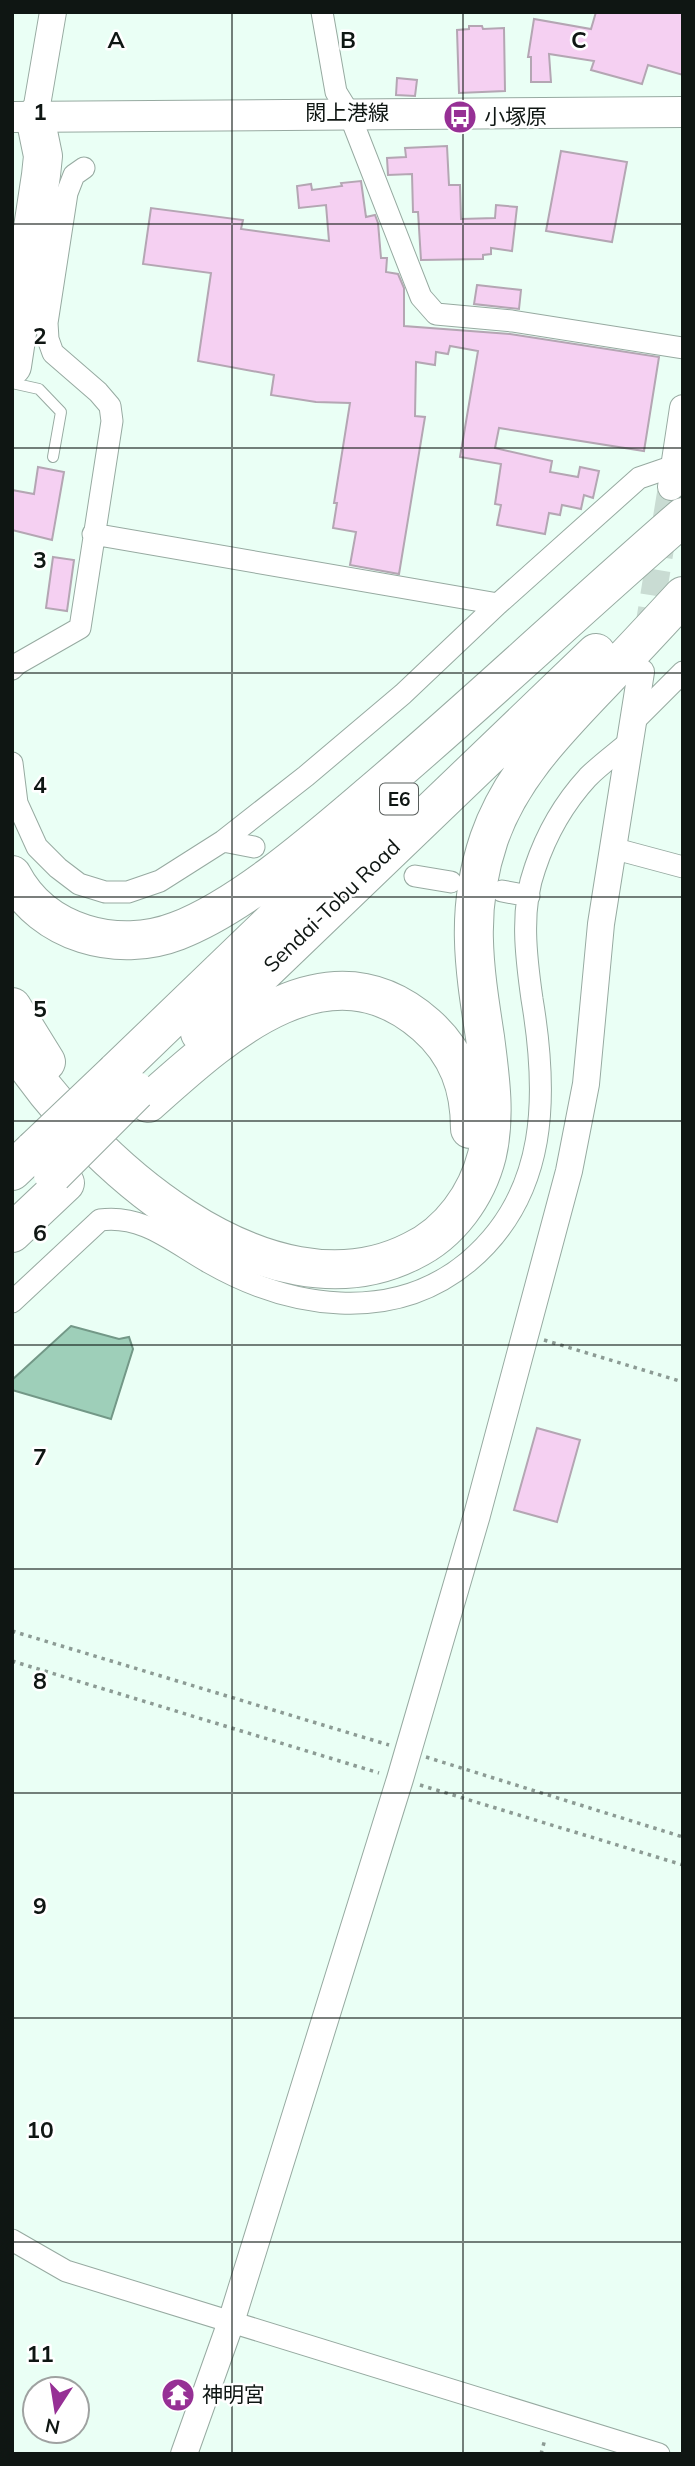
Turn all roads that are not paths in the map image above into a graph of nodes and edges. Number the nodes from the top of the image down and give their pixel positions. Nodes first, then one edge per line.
1 (52, 12) edge
2 (322, 12) edge
3 (683, 112) edge
4 (349, 113) junction
5 (24, 117) edge
6 (84, 168) dead end
7 (12, 205) edge
8 (683, 348) edge
9 (12, 366) edge
10 (12, 383) edge
11 (683, 408) edge
12 (53, 457) dead end
13 (676, 490) edge
14 (683, 528) edge
15 (93, 534) junction
16 (683, 569) edge
17 (683, 596) edge
18 (498, 604) junction
19 (12, 669) edge
20 (641, 672) dead end
21 (683, 672) edge
22 (630, 733) junction
23 (12, 763) edge
24 (223, 841) junction
25 (254, 848) dead end
26 (612, 848) junction
27 (683, 867) edge
28 (12, 875) edge
29 (415, 876) dead end
30 (451, 882) dead end
31 (502, 891) dead end
32 (529, 896) junction
33 (12, 1007) edge
34 (12, 1043) edge
35 (134, 1089) junction
36 (41, 1169) edge
37 (12, 1213) edge
38 (12, 1233) edge
39 (15, 1293) edge
40 (12, 2240) edge
41 (231, 2322) junction
42 (184, 2454) edge
43 (659, 2454) edge

1 - 5 street
2 - 4 street
3 - 4 main road, 閖上港線
4 - 5 main road, 閖上港線
4 - 8 street
5 - 7 highway
5 - 9 highway
6 - 15 street
10 - 12 lane
11 - 13 street
13 - 18 street
13 - 28 highway
14 - 35 highway, Sendai-Tobu Road / E6
15 - 18 street
15 - 19 street
16 - 35 highway, Sendai-Tobu Road / E6
17 - 34 highway
18 - 24 street
20 - 22 street
21 - 22 street
22 - 26 street
22 - 32 street
23 - 24 street
24 - 25 street
26 - 27 street
26 - 41 street
29 - 30 street
31 - 32 street
32 - 39 street
33 - 35 highway
35 - 36 highway, Sendai-Tobu Road / E6, bridge
36 - 37 highway, Sendai-Tobu Road / E6
36 - 38 highway
40 - 41 street
41 - 42 street
41 - 43 street

